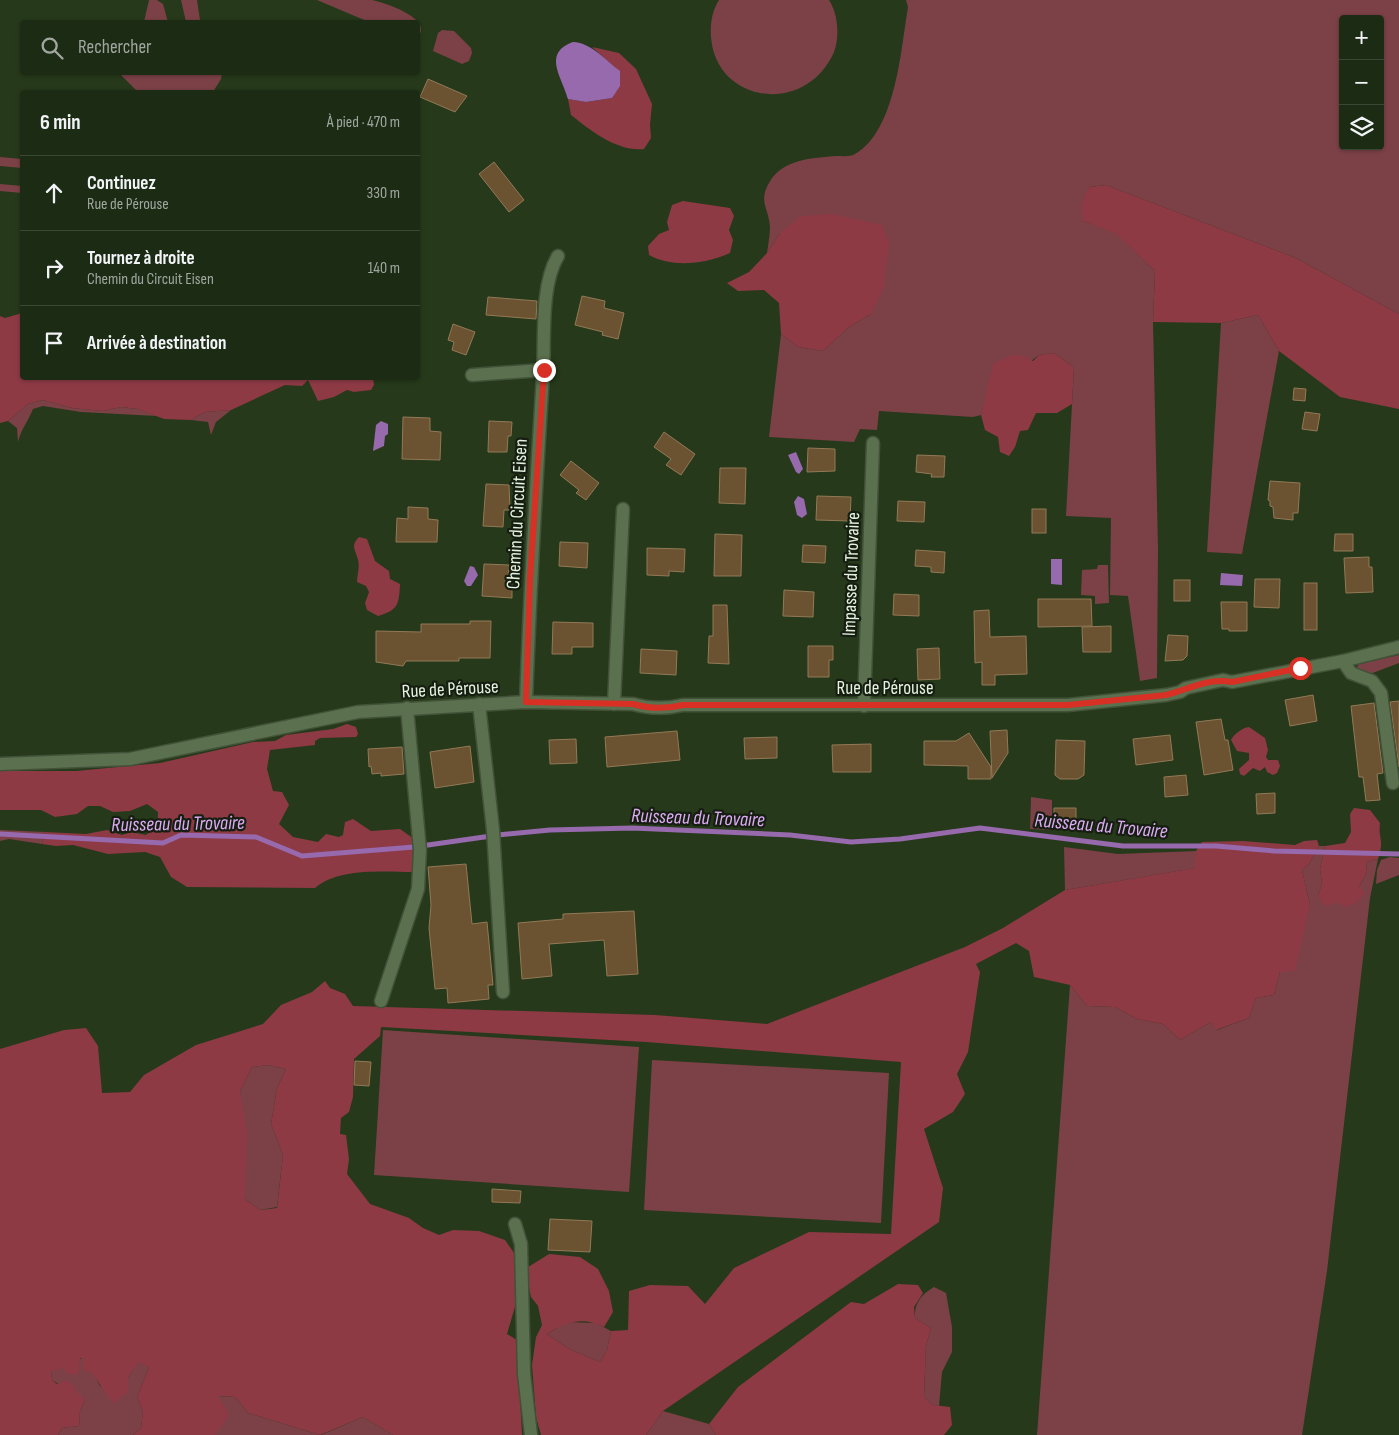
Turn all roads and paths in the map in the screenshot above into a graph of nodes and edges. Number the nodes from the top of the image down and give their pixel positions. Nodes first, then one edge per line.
1 (558, 256) dead end
2 (544, 370) junction
3 (472, 375) dead end
4 (872, 443) dead end
5 (623, 509) dead end
6 (1399, 647) edge
7 (1343, 661) junction
8 (526, 702) junction
9 (478, 704) junction
10 (614, 704) junction
11 (864, 706) junction
12 (407, 708) junction
13 (0, 764) edge
14 (1393, 783) dead end
15 (502, 992) dead end
16 (381, 1001) dead end
17 (515, 1224) dead end
18 (531, 1435) edge

1 - 2 street, Chemin du Circuit Eisen
2 - 3 street
2 - 8 street, Chemin du Circuit Eisen
4 - 11 street, Impasse du Trovaire
5 - 10 street
6 - 7 street, Rue de Pérouse
7 - 11 street, Rue de Pérouse
7 - 14 street
8 - 9 street, Rue de Pérouse
8 - 10 street, Rue de Pérouse
9 - 12 street, Rue de Pérouse
9 - 15 street
10 - 11 street, Rue de Pérouse
12 - 13 street, Rue de Pérouse
12 - 16 street
17 - 18 street

